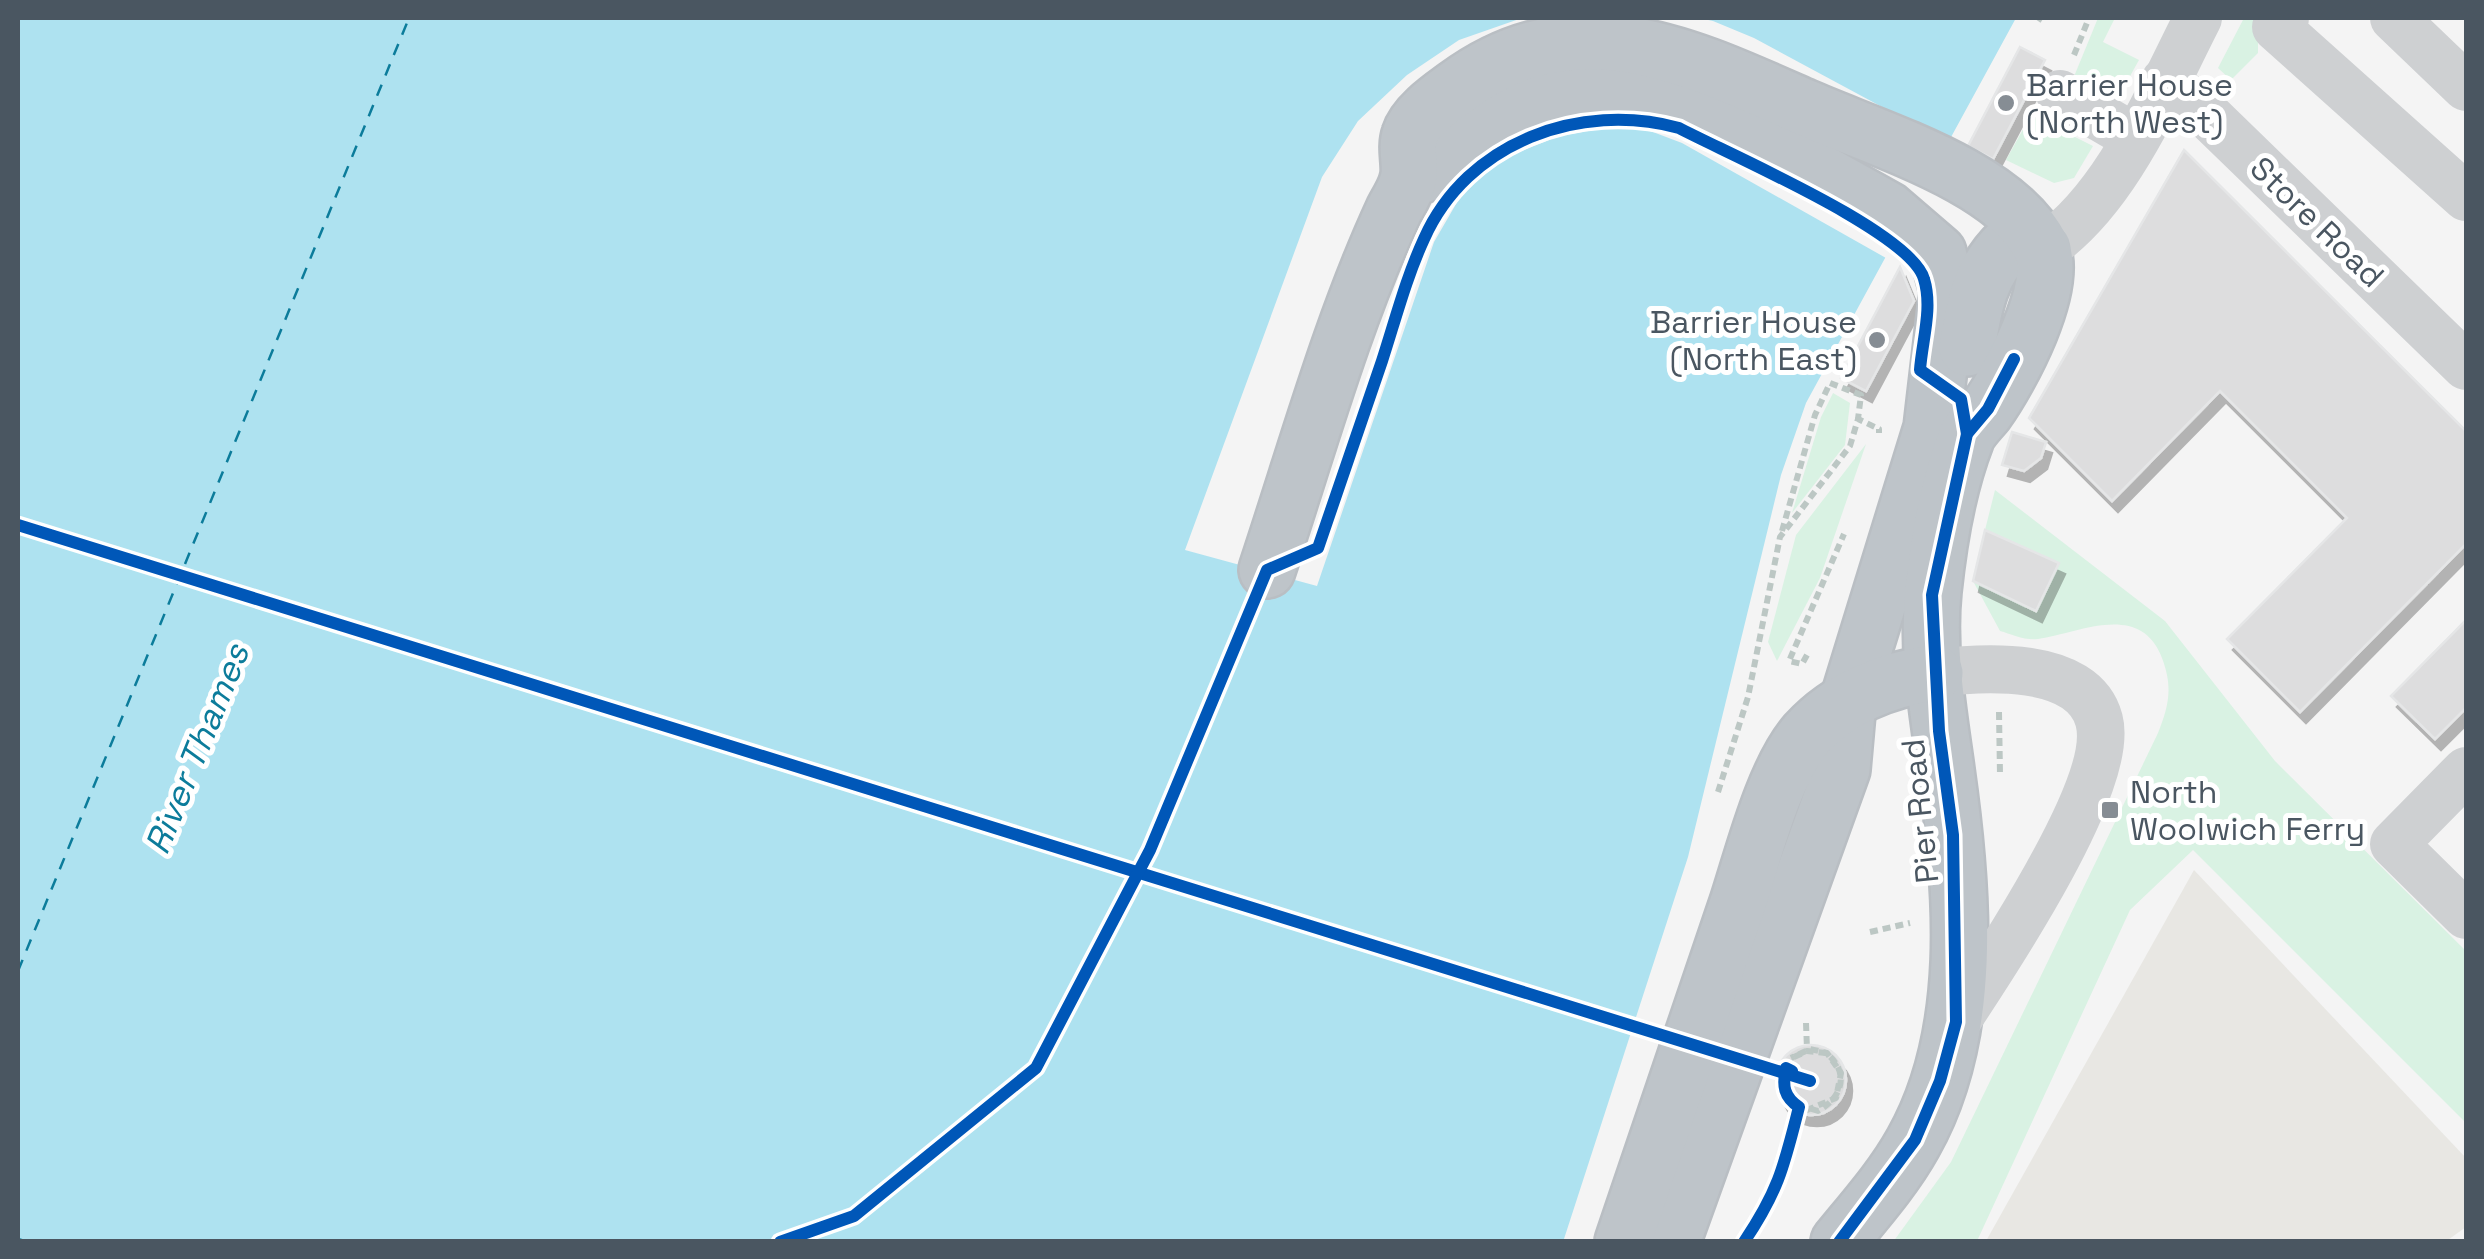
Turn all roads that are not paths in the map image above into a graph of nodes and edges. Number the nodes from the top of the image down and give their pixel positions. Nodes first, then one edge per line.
1 (2198, 18) edge
2 (2285, 18) edge
3 (2394, 18) edge
4 (2165, 82) junction
5 (2466, 86) edge
6 (2060, 94) dead end
7 (2134, 137) junction
8 (1409, 179) junction
9 (2466, 197) edge
10 (2043, 250) junction
11 (2466, 366) edge
12 (1267, 570) dead end
13 (1934, 673) junction
14 (1848, 700) junction
15 (2466, 771) edge
16 (2466, 914) edge
17 (1956, 1022) junction
18 (1623, 1242) edge
19 (1672, 1242) edge
20 (1839, 1242) edge

1 - 4 street
2 - 9 street
3 - 5 street
4 - 7 street
4 - 11 street, Store Road
6 - 7 street
7 - 10 street
8 - 10 highway
8 - 12 highway
8 - 14 highway
10 - 13 highway, Pier Road
13 - 14 highway
13 - 17 highway, Pier Road
13 - 17 street
14 - 18 highway
14 - 19 highway
15 - 16 street
17 - 20 highway, Pier Road

